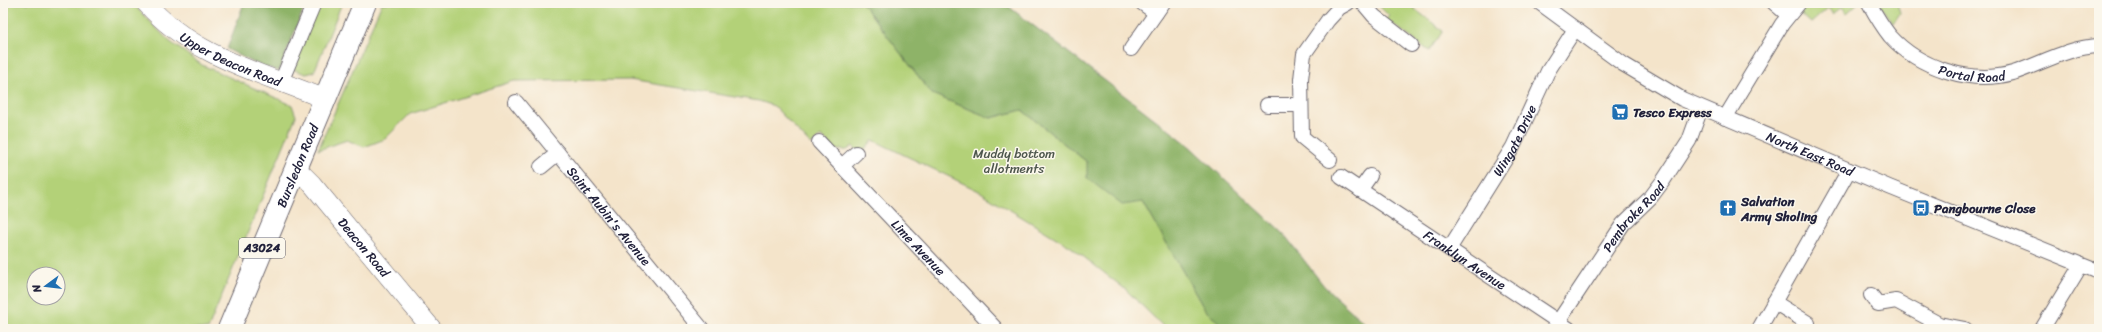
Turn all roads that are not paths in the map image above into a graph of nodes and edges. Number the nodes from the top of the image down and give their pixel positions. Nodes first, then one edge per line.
1 (146, 3) edge
2 (314, 3) edge
3 (365, 3) edge
4 (1142, 3) edge
5 (1348, 3) edge
6 (1363, 3) edge
7 (1540, 3) edge
8 (1774, 3) edge
9 (1799, 3) edge
10 (1869, 3) edge
11 (1159, 8) edge
12 (1788, 15) junction
13 (1575, 29) junction
14 (1412, 45) dead end
15 (2099, 46) edge
16 (1131, 49) dead end
17 (281, 82) junction
18 (325, 98) junction
19 (516, 102) dead end
20 (1267, 105) dead end
21 (1301, 105) junction
22 (1701, 108) junction
23 (1725, 118) junction
24 (819, 142) dead end
25 (558, 153) junction
26 (856, 153) dead end
27 (1330, 160) dead end
28 (842, 166) junction
29 (296, 167) junction
30 (541, 167) dead end
31 (1849, 170) junction
32 (1370, 176) dead end
33 (1341, 177) dead end
34 (1360, 190) junction
35 (1449, 249) junction
36 (2081, 265) junction
37 (2099, 272) edge
38 (1774, 302) junction
39 (1875, 305) dead end
40 (1808, 323) dead end
41 (1563, 325) edge
42 (229, 329) edge
43 (432, 329) edge
44 (702, 329) edge
45 (996, 329) edge
46 (1759, 329) edge
47 (1965, 329) edge
48 (2042, 329) edge

1 - 17 street, Upper Deacon Road
2 - 17 street
3 - 18 main road, Bursledon Road / A3024
4 - 11 street
5 - 21 street
6 - 14 street
7 - 13 street, North East Road
8 - 12 street
9 - 12 street
10 - 15 street, Portal Road
11 - 16 street
12 - 23 street
13 - 22 street, North East Road
13 - 35 street, Wingate Drive
17 - 18 street, Upper Deacon Road
18 - 29 main road, Bursledon Road / A3024
19 - 25 street, Saint Aubin's Avenue
20 - 21 street
21 - 27 street
22 - 23 street, North East Road
22 - 41 street, Pembroke Road
23 - 31 street, North East Road
24 - 28 street, Lime Avenue
25 - 30 street
25 - 44 street, Saint Aubin's Avenue
26 - 28 street
28 - 45 street, Lime Avenue
29 - 42 main road, Bursledon Road / A3024
29 - 43 street, Deacon Road
31 - 36 street, North East Road
31 - 38 street
32 - 34 street
33 - 34 street, Franklyn Avenue
34 - 35 street, Franklyn Avenue
35 - 41 street, Franklyn Avenue
36 - 37 street, North East Road
36 - 48 street
38 - 40 street
38 - 46 street
39 - 47 street

